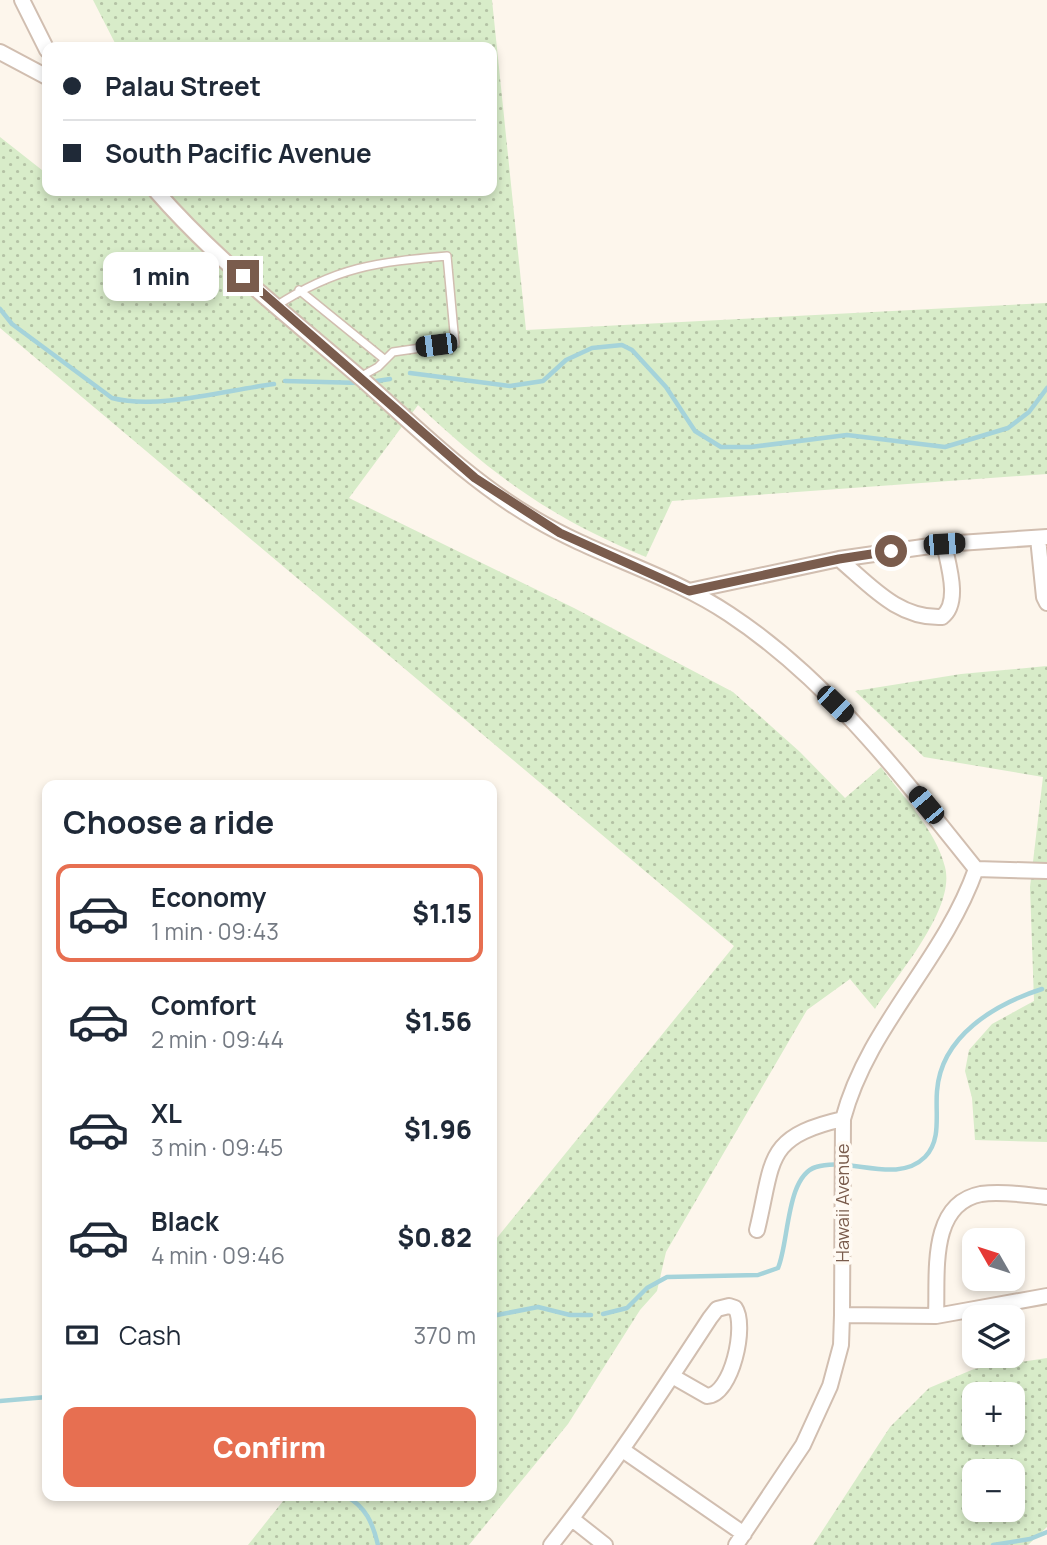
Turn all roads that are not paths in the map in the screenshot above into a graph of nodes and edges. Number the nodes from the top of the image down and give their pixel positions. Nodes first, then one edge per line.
1 (22, 0) edge
2 (43, 42) edge
3 (0, 52) edge
4 (42, 74) edge
5 (161, 196) edge
6 (299, 290) junction
7 (275, 306) junction
8 (384, 359) junction
9 (363, 381) junction
10 (1042, 537) edge
11 (944, 544) junction
12 (839, 559) junction
13 (689, 591) junction
14 (1047, 603) edge
15 (976, 869) junction
16 (1047, 871) edge
17 (843, 1119) junction
18 (1047, 1196) edge
19 (757, 1230) dead end
20 (1047, 1296) edge
21 (842, 1315) junction
22 (936, 1316) junction
23 (672, 1376) junction
24 (624, 1451) junction
25 (572, 1519) junction
26 (740, 1539) edge
27 (551, 1545) edge
28 (605, 1545) edge

1 - 2 street
3 - 4 street
5 - 7 street
6 - 7 lane
6 - 8 lane
6 - 8 lane
7 - 9 street
8 - 9 lane
9 - 13 street
10 - 11 street
10 - 14 street
11 - 12 street
11 - 12 street
12 - 13 street
13 - 15 street
15 - 16 street
15 - 17 street, Hawaii Avenue
17 - 19 street
17 - 21 street, Hawaii Avenue
18 - 22 street
20 - 22 street
21 - 22 street
21 - 26 street, Hawaii Avenue
23 - 23 street
23 - 24 street
24 - 25 street
24 - 26 street
25 - 27 street
25 - 28 street

